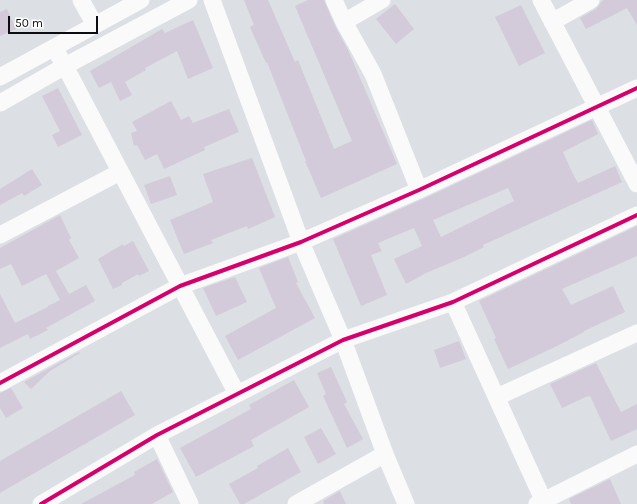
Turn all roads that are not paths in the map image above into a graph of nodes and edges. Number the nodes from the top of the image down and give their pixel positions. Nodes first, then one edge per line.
1 (81, 0) edge
2 (141, 0) edge
3 (188, 0) edge
4 (212, 0) edge
5 (334, 0) edge
6 (382, 0) edge
7 (541, 0) edge
8 (591, 0) edge
9 (344, 22) junction
10 (552, 22) junction
11 (95, 25) junction
12 (54, 48) junction
13 (65, 66) junction
14 (0, 76) edge
15 (637, 88) edge
16 (0, 103) edge
17 (596, 107) junction
18 (120, 172) junction
19 (637, 184) edge
20 (419, 190) junction
21 (637, 215) edge
22 (0, 235) edge
23 (301, 242) junction
24 (180, 286) junction
25 (454, 302) junction
26 (637, 333) edge
27 (342, 340) junction
28 (0, 383) edge
29 (237, 394) junction
30 (497, 397) junction
31 (157, 435) junction
32 (385, 454) junction
33 (637, 454) edge
34 (542, 503) edge
35 (41, 504) edge
36 (190, 504) edge
37 (296, 504) edge
38 (406, 504) edge

1 - 11 street
2 - 11 street
3 - 13 street
4 - 23 street
5 - 9 street
6 - 9 street
7 - 10 street
8 - 10 street
9 - 20 street
10 - 17 street
11 - 12 street
12 - 13 street
12 - 14 street
13 - 16 street
13 - 18 street
15 - 17 street
17 - 19 street
17 - 20 street
18 - 22 street
18 - 24 street
20 - 23 street
21 - 25 street
23 - 24 street
23 - 27 street
24 - 28 street
24 - 29 street
25 - 27 street
25 - 30 street
26 - 30 street
27 - 29 street
27 - 32 street
29 - 31 street
30 - 34 street
31 - 35 street
31 - 36 street
32 - 37 street
32 - 38 street
33 - 34 street

